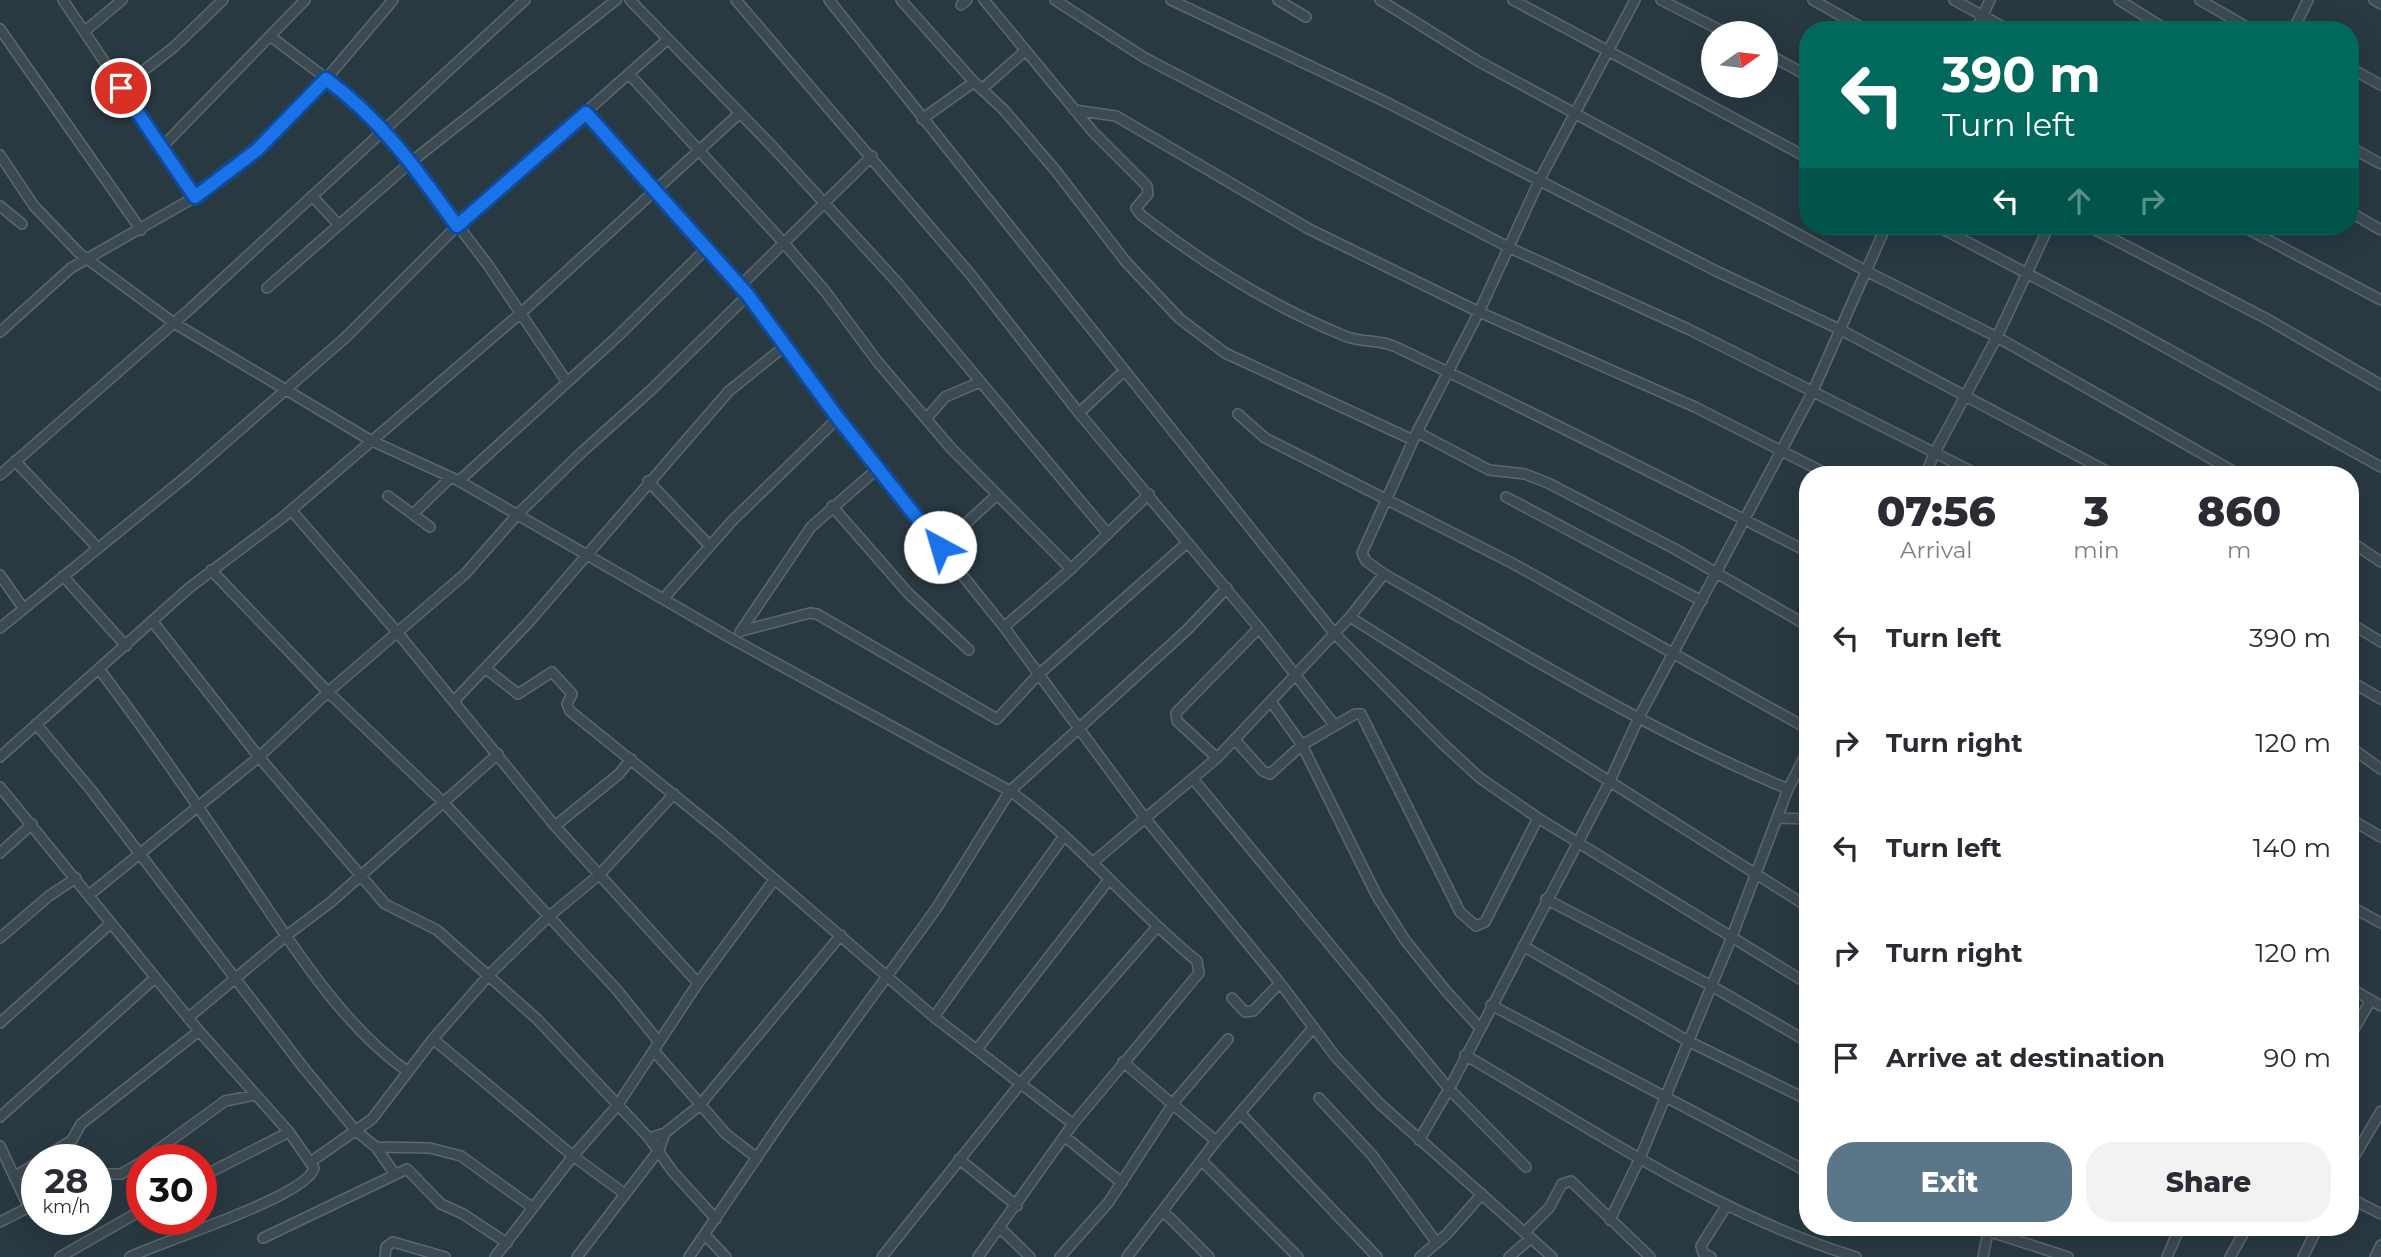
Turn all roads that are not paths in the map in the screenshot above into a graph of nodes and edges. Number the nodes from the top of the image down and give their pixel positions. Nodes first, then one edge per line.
1 (63, 0) edge
2 (122, 0) edge
3 (223, 0) edge
4 (305, 0) edge
5 (393, 0) edge
6 (526, 0) edge
7 (616, 0) edge
8 (630, 0) edge
9 (736, 0) edge
10 (829, 0) edge
11 (901, 0) edge
12 (984, 0) edge
13 (1055, 0) edge
14 (1171, 0) edge
15 (1278, 0) edge
16 (1380, 0) edge
17 (1513, 0) edge
18 (1635, 0) edge
19 (1661, 0) edge
20 (1813, 0) edge
21 (1954, 0) edge
22 (1990, 0) edge
23 (2119, 0) edge
24 (2200, 0) edge
25 (2308, 0) edge
26 (2374, 0) edge
27 (2381, 4) edge
28 (1306, 17) dead end
29 (1983, 17) junction
30 (1702, 21) edge
31 (1851, 21) edge
32 (1981, 21) edge
33 (1991, 21) edge
34 (2153, 21) edge
35 (2236, 21) edge
36 (2298, 21) edge
37 (0, 29) edge
38 (85, 31) junction
39 (270, 36) junction
40 (667, 40) junction
41 (1025, 51) junction
42 (1609, 53) junction
43 (1778, 60) edge
44 (1799, 71) edge
45 (2359, 73) edge
46 (629, 74) junction
47 (326, 79) junction
48 (974, 82) junction
49 (2381, 85) edge
50 (121, 88) junction
51 (982, 89) junction
52 (1074, 110) junction
53 (586, 113) junction
54 (740, 113) junction
55 (1574, 113) junction
56 (922, 120) junction
57 (384, 128) junction
58 (163, 146) junction
59 (699, 150) junction
60 (2359, 152) edge
61 (1799, 153) edge
62 (0, 155) edge
63 (872, 156) junction
64 (411, 162) junction
65 (2381, 164) edge
66 (1540, 178) junction
67 (656, 188) junction
68 (195, 197) junction
69 (312, 197) junction
70 (823, 205) junction
71 (0, 206) edge
72 (2359, 217) edge
73 (22, 224) dead end
74 (339, 225) junction
75 (457, 226) junction
76 (141, 230) junction
77 (2381, 230) edge
78 (1799, 235) edge
79 (1799, 235) edge
80 (1882, 235) edge
81 (1954, 235) edge
82 (2045, 235) edge
83 (2105, 235) edge
84 (2259, 235) edge
85 (783, 243) junction
86 (708, 247) junction
87 (1510, 248) junction
88 (87, 258) junction
89 (1866, 271) junction
90 (2028, 274) junction
91 (740, 286) junction
92 (267, 288) dead end
93 (748, 295) junction
94 (2381, 300) edge
95 (1479, 312) junction
96 (521, 313) junction
97 (174, 323) junction
98 (1841, 330) junction
99 (0, 332) edge
100 (1997, 337) junction
101 (786, 346) junction
102 (1124, 371) junction
103 (1449, 374) junction
104 (568, 382) junction
105 (980, 382) junction
106 (2381, 385) edge
107 (286, 388) junction
108 (1812, 393) junction
109 (1965, 396) junction
110 (1079, 412) junction
111 (1238, 414) dead end
112 (838, 418) junction
113 (926, 419) junction
114 (1415, 436) junction
115 (370, 440) junction
116 (1781, 451) junction
117 (1934, 454) junction
118 (15, 461) junction
119 (1811, 466) edge
120 (1929, 466) edge
121 (1959, 466) edge
122 (2097, 466) edge
123 (2224, 466) edge
124 (2381, 467) edge
125 (877, 469) junction
126 (0, 475) edge
127 (455, 479) junction
128 (648, 481) junction
129 (1149, 494) junction
130 (997, 495) junction
131 (388, 496) dead end
132 (1506, 497) dead end
133 (1386, 501) junction
134 (832, 506) junction
135 (291, 510) junction
136 (413, 514) junction
137 (517, 516) junction
138 (1743, 519) junction
139 (429, 527) dead end
140 (1108, 534) junction
141 (1187, 543) junction
142 (710, 546) junction
143 (97, 547) junction
144 (940, 547) junction
145 (1799, 547) edge
146 (2359, 547) edge
147 (587, 555) junction
148 (2381, 562) edge
149 (1071, 569) junction
150 (211, 570) junction
151 (0, 575) edge
152 (1384, 575) junction
153 (1715, 575) junction
154 (63, 576) junction
155 (1227, 589) junction
156 (664, 598) junction
157 (1702, 601) junction
158 (24, 609) junction
159 (1349, 617) junction
160 (1799, 621) edge
161 (153, 622) junction
162 (1004, 627) junction
163 (0, 628) edge
164 (1259, 628) junction
165 (2359, 629) edge
166 (741, 631) junction
167 (397, 632) junction
168 (1334, 634) junction
169 (734, 640) junction
170 (2381, 642) edge
171 (126, 646) junction
172 (969, 650) dead end
173 (1675, 654) junction
174 (485, 668) junction
175 (99, 669) junction
176 (1038, 675) junction
177 (1296, 677) junction
178 (2359, 686) edge
179 (328, 692) junction
180 (2381, 699) edge
181 (454, 701) junction
182 (1272, 703) junction
183 (1639, 717) junction
184 (36, 724) junction
185 (1799, 724) edge
186 (1335, 726) junction
187 (1079, 728) junction
188 (1235, 740) junction
189 (1302, 745) junction
190 (2359, 753) edge
191 (498, 754) junction
192 (0, 757) edge
193 (259, 757) junction
194 (1217, 758) junction
195 (631, 759) junction
196 (1799, 768) edge
197 (2381, 769) edge
198 (1194, 780) junction
199 (1609, 783) junction
200 (0, 787) edge
201 (1788, 789) junction
202 (1010, 791) junction
203 (674, 794) junction
204 (443, 802) junction
205 (198, 806) junction
206 (1145, 818) junction
207 (1538, 818) junction
208 (1777, 818) junction
209 (1799, 819) edge
210 (32, 824) junction
211 (2359, 824) edge
212 (555, 826) junction
213 (1064, 836) junction
214 (2381, 837) edge
215 (1577, 842) junction
216 (0, 853) edge
217 (140, 854) junction
218 (1092, 863) junction
219 (599, 875) junction
220 (1753, 875) junction
221 (360, 876) junction
222 (76, 877) junction
223 (774, 880) junction
224 (1108, 881) junction
225 (89, 895) junction
226 (1546, 899) junction
227 (1799, 901) edge
228 (2359, 911) edge
229 (548, 918) junction
230 (111, 923) junction
231 (2381, 923) edge
232 (1157, 927) junction
233 (841, 935) junction
234 (286, 936) junction
235 (0, 938) edge
236 (1731, 939) junction
237 (1522, 946) junction
238 (489, 975) junction
239 (886, 975) junction
240 (155, 978) junction
241 (234, 979) junction
242 (1799, 979) edge
243 (698, 983) junction
244 (1280, 983) junction
245 (1710, 985) junction
246 (2359, 993) edge
247 (1233, 998) dead end
248 (2371, 1000) junction
249 (1491, 1005) junction
250 (2381, 1006) edge
251 (934, 1017) junction
252 (188, 1018) junction
253 (2359, 1021) edge
254 (0, 1023) edge
255 (1479, 1027) junction
256 (1313, 1028) junction
257 (199, 1031) junction
258 (1799, 1037) edge
259 (433, 1038) junction
260 (1228, 1039) dead end
261 (1688, 1041) junction
262 (659, 1042) junction
263 (978, 1048) junction
264 (654, 1051) junction
265 (1465, 1055) junction
266 (1123, 1062) junction
267 (407, 1071) junction
268 (1021, 1083) junction
269 (1449, 1089) junction
270 (256, 1095) junction
271 (1799, 1096) edge
272 (1665, 1097) junction
273 (1319, 1098) dead end
274 (1174, 1102) junction
275 (699, 1105) junction
276 (617, 1106) junction
277 (2381, 1111) edge
278 (1241, 1114) junction
279 (0, 1117) edge
280 (1073, 1124) junction
281 (356, 1131) junction
282 (289, 1132) junction
283 (666, 1133) junction
284 (1065, 1136) junction
285 (649, 1138) junction
286 (1419, 1140) junction
287 (1216, 1141) junction
288 (66, 1144) edge
289 (166, 1144) edge
290 (0, 1146) edge
291 (376, 1147) junction
292 (2359, 1149) edge
293 (659, 1150) junction
294 (573, 1156) junction
295 (757, 1158) junction
296 (1640, 1158) junction
297 (959, 1159) junction
298 (1202, 1160) junction
299 (312, 1161) junction
300 (1526, 1167) dead end
301 (1799, 1167) edge
302 (217, 1169) edge
303 (21, 1172) edge
304 (394, 1173) junction
305 (14, 1177) junction
306 (1122, 1184) junction
307 (21, 1187) edge
308 (625, 1194) junction
309 (1482, 1194) junction
310 (2359, 1203) edge
311 (1727, 1205) junction
312 (1017, 1206) junction
313 (533, 1208) junction
314 (21, 1211) edge
315 (1164, 1212) junction
316 (2381, 1214) edge
317 (126, 1219) edge
318 (716, 1219) junction
319 (1610, 1220) junction
320 (0, 1222) edge
321 (999, 1227) junction
322 (705, 1235) junction
323 (1528, 1235) junction
324 (1987, 1236) edge
325 (2010, 1236) edge
326 (2176, 1236) edge
327 (2242, 1236) edge
328 (2313, 1236) edge
329 (263, 1238) dead end
330 (507, 1243) junction
331 (1437, 1243) junction
332 (2381, 1245) edge
333 (1129, 1256) edge
334 (60, 1257) edge
335 (130, 1257) edge
336 (385, 1257) edge
337 (445, 1257) edge
338 (495, 1257) edge
339 (577, 1257) edge
340 (689, 1257) edge
341 (726, 1257) edge
342 (881, 1257) edge
343 (978, 1257) edge
344 (1030, 1257) edge
345 (1060, 1257) edge
346 (1209, 1257) edge
347 (1298, 1257) edge
348 (1377, 1257) edge
349 (1420, 1257) edge
350 (1509, 1257) edge
351 (1552, 1257) edge
352 (1650, 1257) edge
353 (1712, 1257) edge
354 (1856, 1257) edge
355 (1983, 1257) edge
356 (2068, 1257) edge
357 (2167, 1257) edge
358 (2230, 1257) edge
359 (2302, 1257) edge
360 (2375, 1257) edge

1 - 38 street
2 - 38 street
3 - 50 street
4 - 39 street
5 - 47 street
6 - 57 street
7 - 64 street
8 - 40 street
9 - 63 street
10 - 56 street
11 - 48 street
12 - 41 street
13 - 87 street
14 - 66 street
15 - 28 street
16 - 55 street
17 - 42 street
18 - 42 street
19 - 30 street
20 - 31 street
21 - 29 street
22 - 29 street
23 - 34 street
24 - 35 street
25 - 36 street
26 - 27 street
29 - 32 street
29 - 33 street
37 - 76 street
38 - 50 street
39 - 47 street
39 - 58 street
40 - 46 street
40 - 54 street
41 - 51 street
41 - 52 street
42 - 55 street
42 - 61 street
43 - 44 street
45 - 49 street
46 - 53 street
46 - 59 street
47 - 57 street
47 - 68 street
48 - 51 street
48 - 56 street
50 - 58 street
51 - 114 street
52 - 95 street
52 - 103 street
53 - 67 street
53 - 75 street
54 - 59 street
54 - 70 street
55 - 66 street
55 - 78 street
56 - 102 street
57 - 64 street
57 - 69 street
58 - 68 street
59 - 67 street
59 - 85 street
60 - 65 street
62 - 88 street
63 - 70 street
63 - 110 street
64 - 74 street
64 - 75 street
66 - 87 street
66 - 98 street
67 - 86 street
67 - 96 street
68 - 76 street
69 - 74 street
69 - 97 street
70 - 85 street
70 - 105 street
71 - 73 street
72 - 77 street
74 - 92 street
75 - 96 street
75 - 107 street
76 - 88 street
79 - 89 street
80 - 89 street
81 - 90 street
82 - 90 street
83 - 106 street
84 - 94 street
85 - 91 street
85 - 113 street
86 - 91 street
86 - 104 street
87 - 95 street
87 - 108 street
88 - 97 street
88 - 99 street
89 - 98 street
89 - 100 street
90 - 100 street
90 - 124 street
91 - 93 street
93 - 101 street
93 - 137 street
95 - 103 street
95 - 116 street
96 - 104 street
96 - 115 street
97 - 107 street
97 - 118 street
98 - 108 street
98 - 109 street
100 - 109 street
100 - 123 street
101 - 112 street
101 - 128 street
102 - 110 street
102 - 168 street
103 - 114 street
103 - 138 street
104 - 127 street
105 - 113 street
105 - 140 street
107 - 115 street
107 - 143 street
108 - 116 street
108 - 117 street
109 - 117 street
109 - 122 street
110 - 129 street
111 - 133 street
112 - 125 street
112 - 142 street
113 - 130 street
114 - 133 street
114 - 153 street
115 - 127 street
115 - 135 street
116 - 119 street
116 - 138 street
117 - 120 street
117 - 121 street
118 - 126 street
118 - 143 street
125 - 134 street
125 - 144 street
127 - 136 street
127 - 137 street
128 - 142 street
128 - 147 street
129 - 140 street
129 - 141 street
130 - 144 street
130 - 149 street
131 - 136 street
132 - 157 street
133 - 152 street
133 - 173 street
134 - 166 street
134 - 172 street
135 - 150 street
135 - 167 street
136 - 139 street
137 - 147 street
137 - 167 street
138 - 145 street
138 - 153 street
140 - 149 street
141 - 155 street
141 - 176 street
142 - 156 street
143 - 154 street
144 - 162 street
146 - 148 street
147 - 156 street
147 - 174 street
149 - 162 street
150 - 161 street
150 - 179 street
151 - 158 street
152 - 159 street
152 - 183 street
153 - 157 street
153 - 160 street
154 - 158 street
154 - 171 street
155 - 164 street
155 - 187 street
156 - 169 street
157 - 173 street
158 - 163 street
159 - 168 street
159 - 199 street
161 - 171 street
161 - 193 street
162 - 176 street
164 - 177 street
164 - 194 street
165 - 170 street
166 - 169 street
166 - 176 street
167 - 179 street
167 - 181 street
168 - 177 street
168 - 207 street
169 - 202 street
171 - 175 street
173 - 183 street
173 - 185 street
174 - 181 street
174 - 195 street
175 - 184 street
175 - 205 street
176 - 187 street
177 - 182 street
177 - 186 street
178 - 180 street
179 - 193 street
179 - 204 street
181 - 191 street
182 - 188 street
182 - 189 street
183 - 199 street
183 - 201 street
184 - 192 street
184 - 217 street
186 - 189 street
186 - 207 street
187 - 202 street
187 - 206 street
188 - 189 street
188 - 194 street
189 - 255 street
190 - 197 street
191 - 204 street
191 - 212 street
193 - 205 street
193 - 221 street
194 - 198 street
195 - 203 street
195 - 212 street
196 - 201 street
198 - 206 street
198 - 269 street
199 - 215 street
199 - 220 street
200 - 210 street
201 - 208 street
202 - 213 street
202 - 239 street
203 - 219 street
203 - 223 street
204 - 221 street
204 - 229 street
205 - 217 street
205 - 234 street
206 - 218 street
206 - 244 street
207 - 215 street
208 - 209 street
208 - 220 street
210 - 216 street
210 - 222 street
211 - 214 street
212 - 219 street
213 - 218 street
213 - 251 street
215 - 226 street
215 - 236 street
217 - 225 street
217 - 241 street
218 - 224 street
219 - 229 street
219 - 243 street
220 - 227 street
220 - 236 street
221 - 234 street
221 - 238 street
222 - 225 street
222 - 235 street
223 - 233 street
223 - 243 street
224 - 232 street
224 - 263 street
225 - 230 street
226 - 237 street
226 - 245 street
228 - 231 street
229 - 238 street
229 - 262 street
230 - 240 street
230 - 254 street
232 - 266 street
232 - 268 street
233 - 239 street
233 - 275 street
234 - 241 street
234 - 267 street
236 - 242 street
236 - 245 street
237 - 249 street
237 - 261 street
238 - 259 street
238 - 276 street
239 - 251 street
239 - 295 street
240 - 252 street
240 - 279 street
241 - 252 street
241 - 281 street
243 - 262 street
244 - 247 street
244 - 256 street
245 - 258 street
245 - 261 street
246 - 248 street
248 - 250 street
248 - 253 street
249 - 255 street
249 - 272 street
251 - 263 street
252 - 257 street
255 - 265 street
256 - 278 street
256 - 286 street
257 - 270 street
257 - 288 street
259 - 267 street
259 - 294 street
260 - 274 street
261 - 271 street
261 - 272 street
262 - 264 street
263 - 268 street
264 - 275 street
264 - 276 street
265 - 269 street
265 - 296 street
266 - 274 street
266 - 280 street
267 - 281 street
268 - 280 street
268 - 297 street
269 - 286 street
269 - 300 street
270 - 282 street
270 - 289 street
272 - 296 street
272 - 301 street
273 - 331 street
274 - 287 street
274 - 306 street
275 - 283 street
275 - 295 street
276 - 285 street
276 - 294 street
277 - 292 street
278 - 287 street
278 - 348 street
280 - 284 street
281 - 291 street
281 - 299 street
282 - 299 street
282 - 302 street
283 - 285 street
283 - 293 street
284 - 306 street
284 - 312 street
285 - 293 street
286 - 309 street
287 - 298 street
290 - 305 street
291 - 304 street
291 - 313 street
293 - 308 street
293 - 318 street
294 - 308 street
294 - 313 street
295 - 318 street
296 - 311 street
296 - 319 street
297 - 312 street
297 - 342 street
298 - 315 street
298 - 347 street
299 - 335 street
303 - 305 street
304 - 329 street
304 - 330 street
305 - 307 street
306 - 345 street
308 - 339 street
309 - 323 street
309 - 331 street
310 - 316 street
311 - 353 street
311 - 354 street
312 - 321 street
313 - 330 street
314 - 320 street
315 - 333 street
315 - 346 street
317 - 334 street
318 - 322 street
319 - 323 street
319 - 352 street
321 - 343 street
321 - 344 street
322 - 340 street
322 - 341 street
323 - 350 street
323 - 351 street
324 - 355 street
325 - 356 street
326 - 357 street
327 - 358 street
328 - 359 street
330 - 338 street
331 - 349 street
332 - 360 street
336 - 337 street

